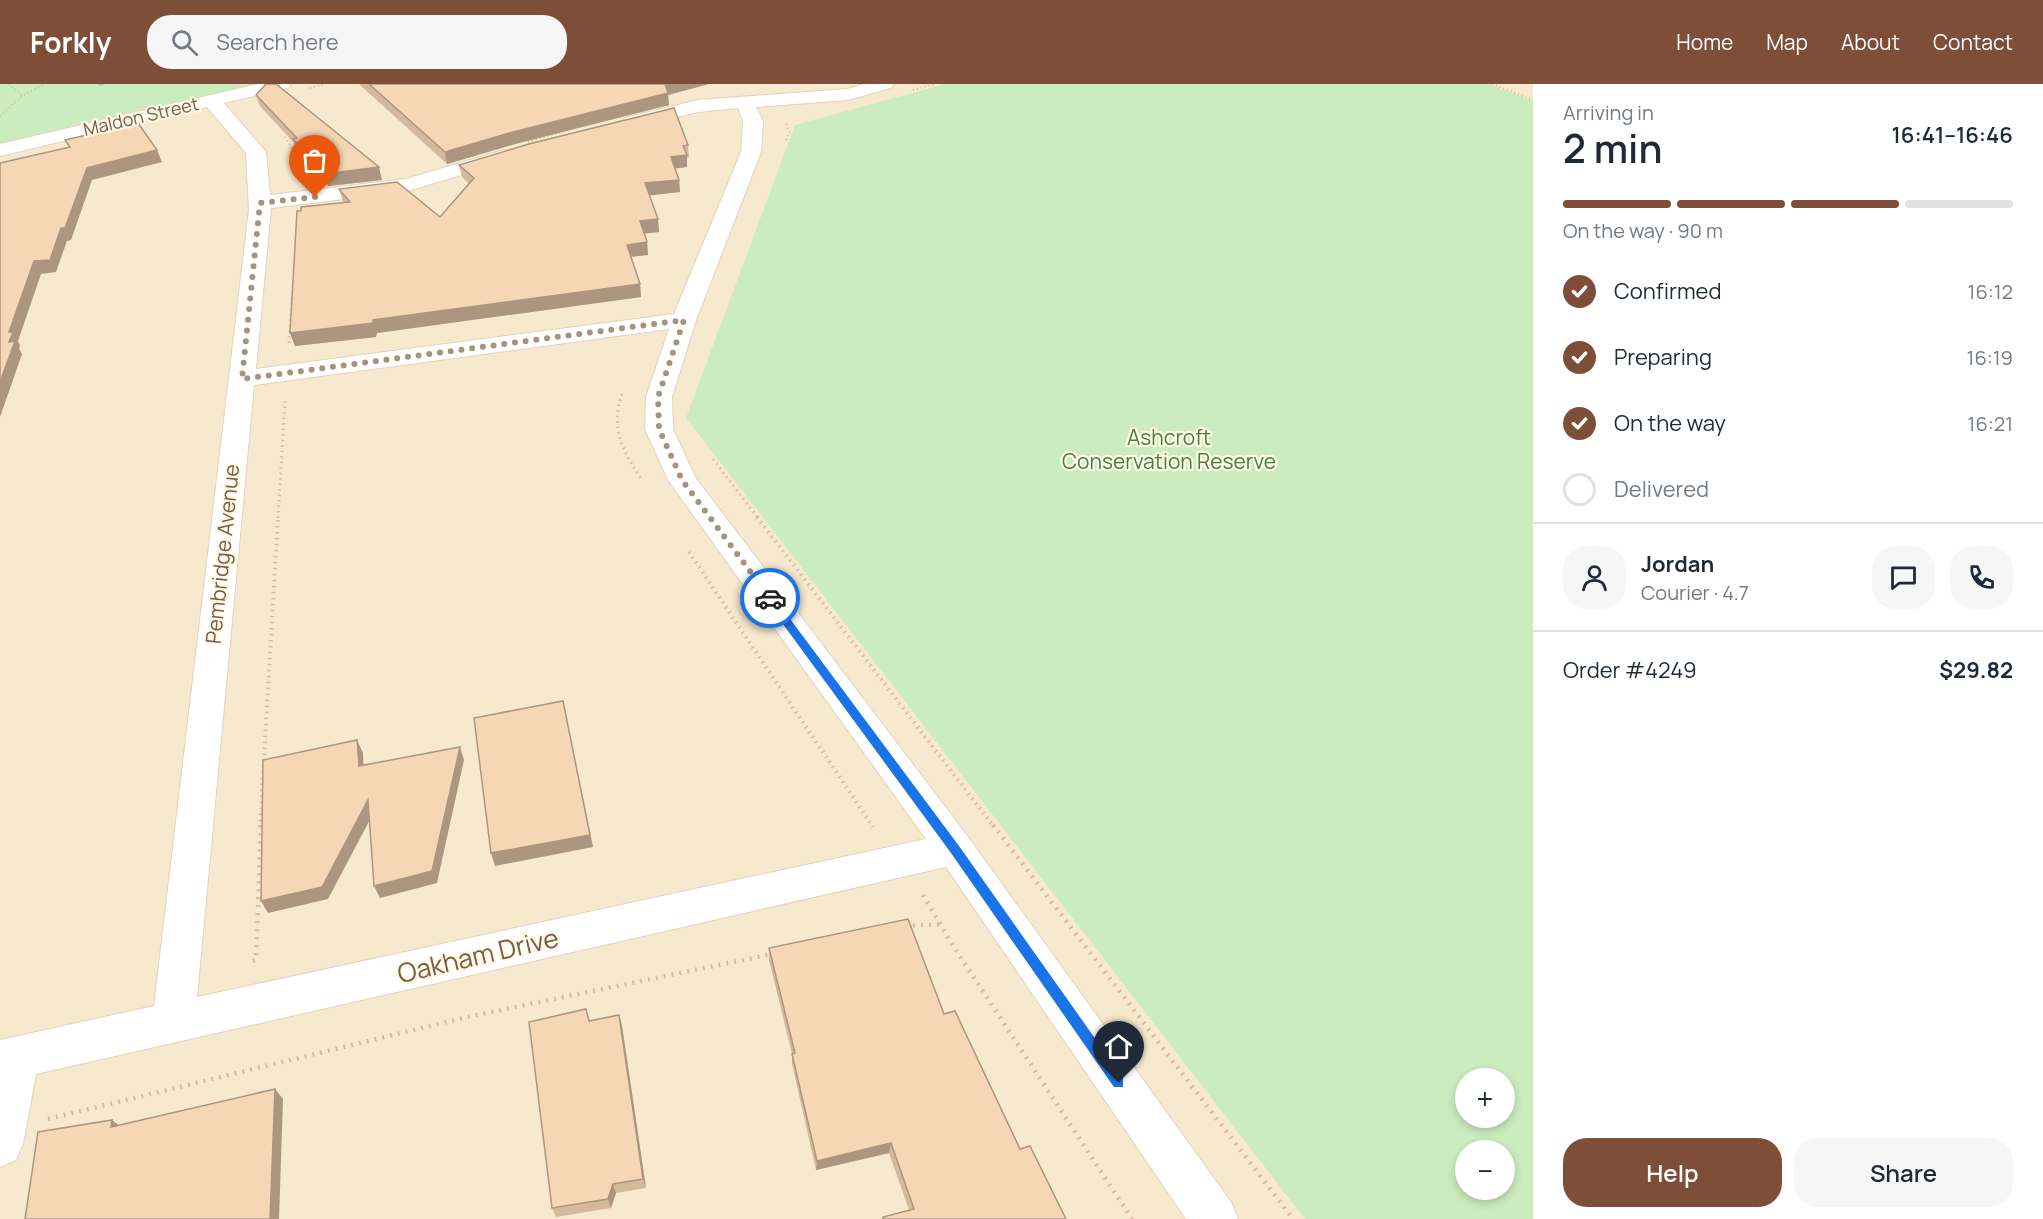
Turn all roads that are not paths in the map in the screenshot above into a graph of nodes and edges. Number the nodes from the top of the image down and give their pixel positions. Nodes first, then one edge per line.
1 (282, 84) edge
2 (894, 88) edge
3 (840, 89) edge
4 (212, 100) junction
5 (744, 102) junction
6 (611, 127) edge
7 (0, 150) edge
8 (524, 150) edge
9 (260, 203) junction
10 (684, 320) junction
11 (242, 379) junction
12 (955, 849) junction
13 (172, 1024) junction
14 (8, 1059) edge
15 (1, 1137) edge
16 (1214, 1219) edge

1 - 4 street, Maldon Street
2 - 3 street
3 - 5 street
4 - 7 street, Maldon Street
4 - 9 street, Pembridge Avenue
5 - 6 street
5 - 10 street
8 - 9 street
9 - 11 street, Pembridge Avenue
10 - 11 street
10 - 12 street
11 - 13 street, Pembridge Avenue
12 - 13 street, Oakham Drive
12 - 16 street
13 - 14 street, Oakham Drive
14 - 15 street

